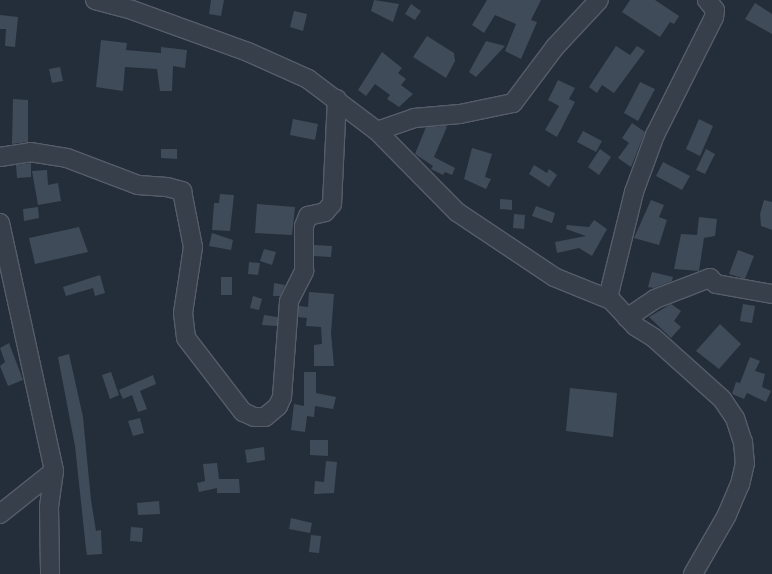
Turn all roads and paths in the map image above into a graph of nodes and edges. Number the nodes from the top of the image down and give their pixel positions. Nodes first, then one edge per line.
1 (95, 0) edge
2 (599, 0) edge
3 (707, 0) edge
4 (337, 99) junction
5 (376, 131) junction
6 (0, 157) edge
7 (0, 223) edge
8 (772, 294) edge
9 (608, 298) junction
10 (627, 318) junction
11 (54, 471) junction
12 (0, 514) edge
13 (50, 574) edge
14 (693, 574) edge

1 - 4 street
2 - 5 street
3 - 9 street
4 - 5 street
4 - 6 street
5 - 9 street
7 - 11 street
8 - 10 street
9 - 10 street
10 - 14 street
11 - 12 street
11 - 13 street

